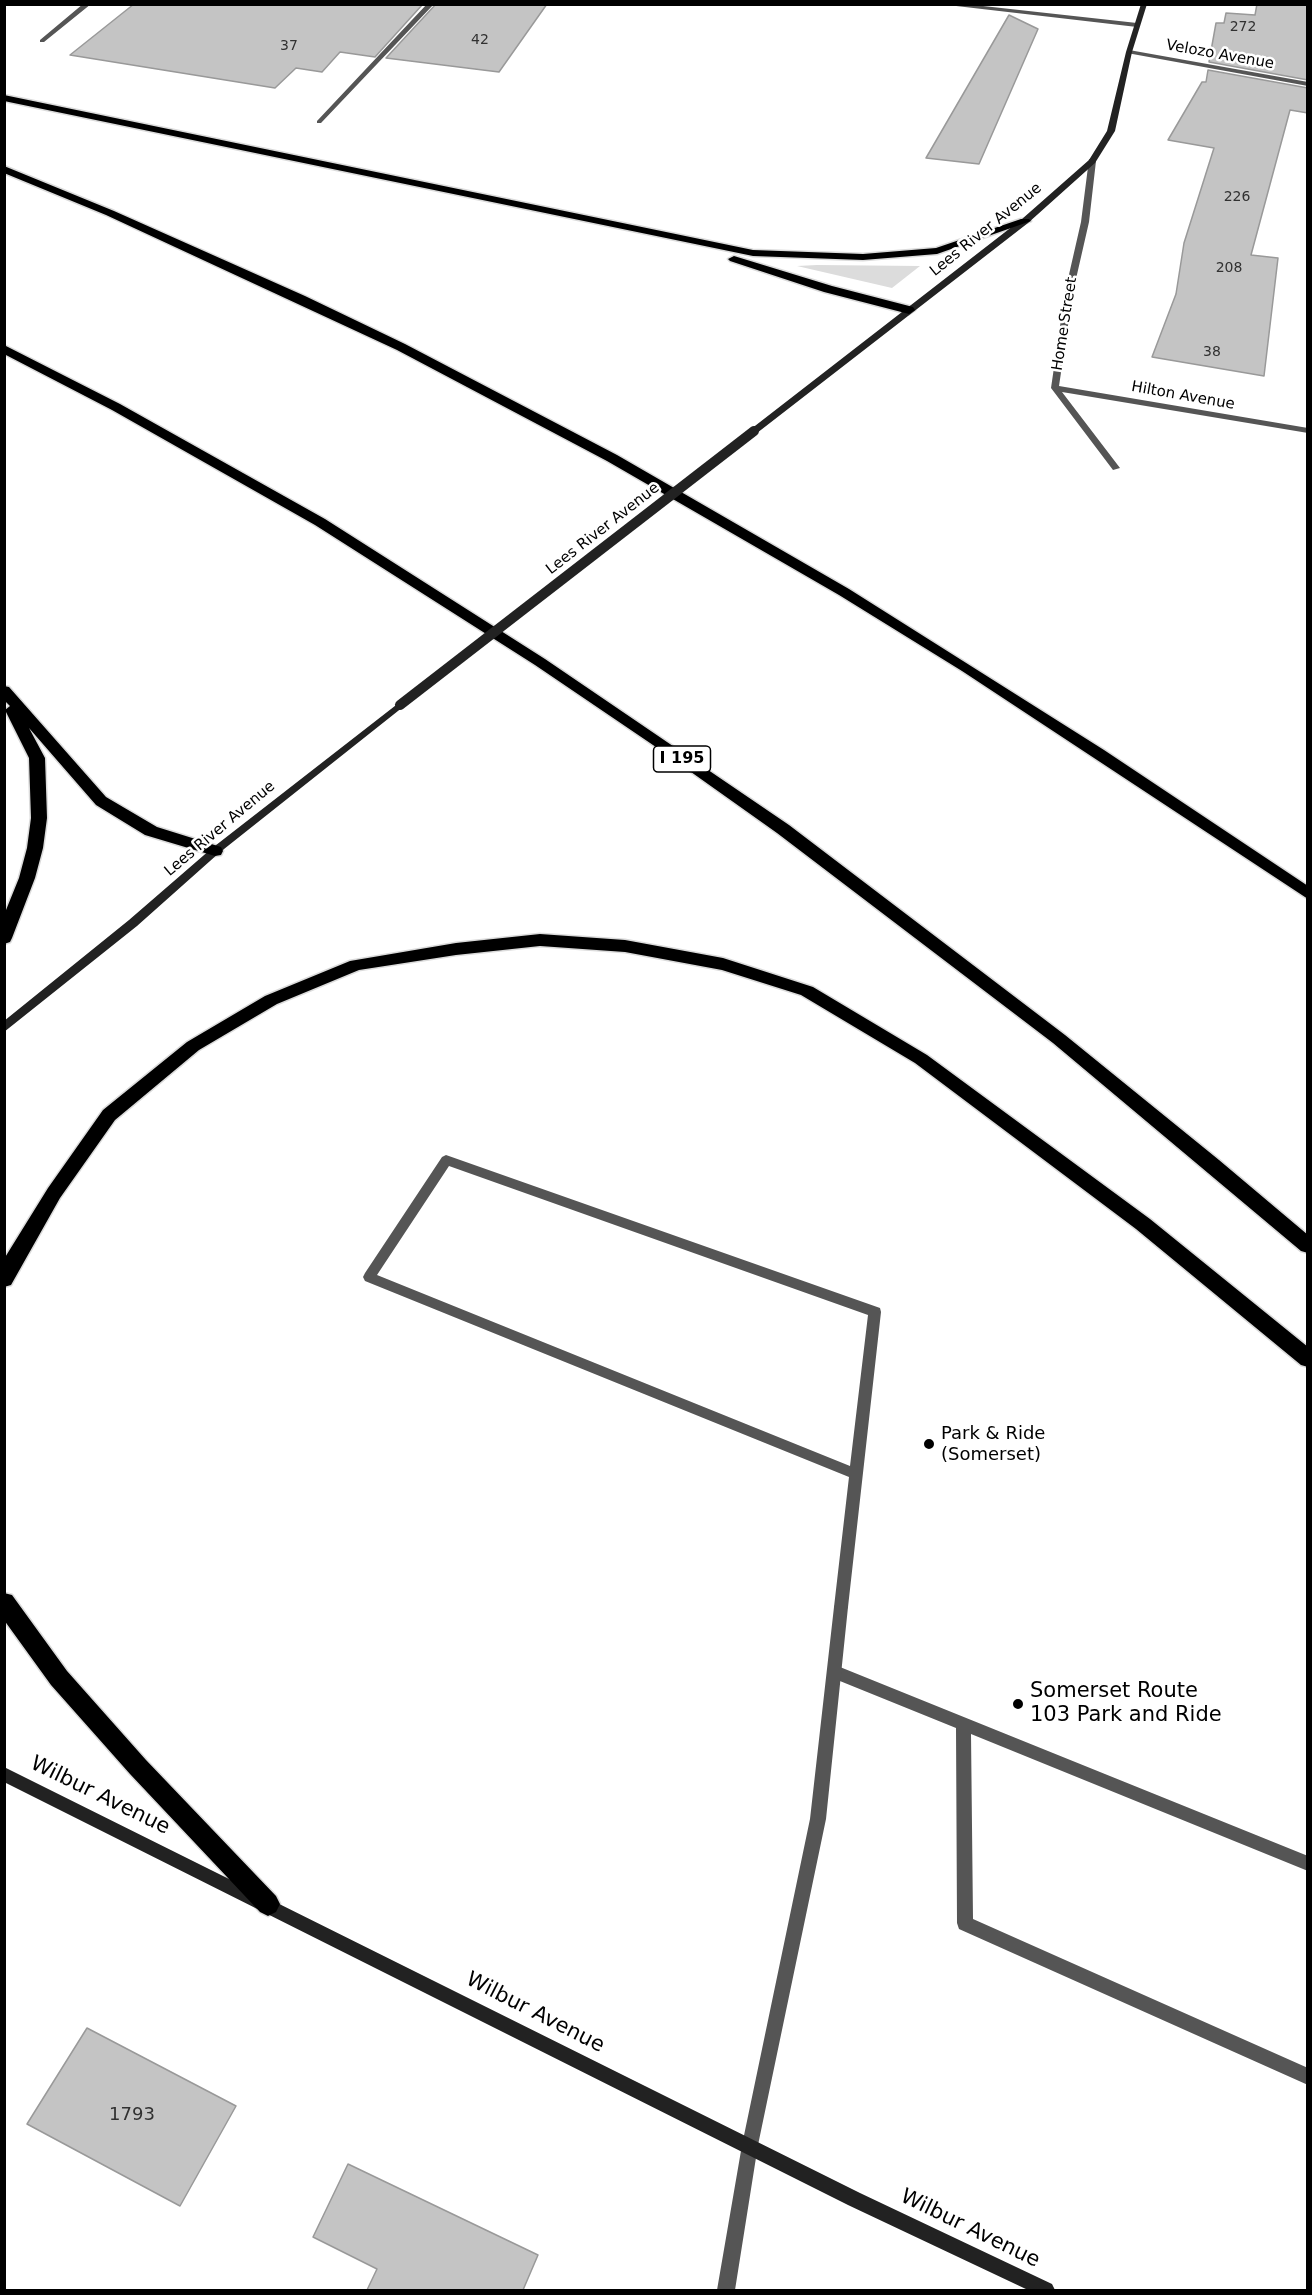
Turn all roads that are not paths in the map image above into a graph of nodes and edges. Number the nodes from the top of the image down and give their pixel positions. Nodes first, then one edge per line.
1 (88, 4) edge
2 (431, 4) edge
3 (942, 4) edge
4 (1144, 4) edge
5 (1137, 25) junction
6 (42, 40) dead end
7 (1129, 52) junction
8 (1308, 84) edge
9 (4, 98) edge
10 (319, 122) dead end
11 (1092, 160) junction
12 (4, 170) edge
13 (582, 217) junction
14 (1025, 221) junction
15 (909, 310) junction
16 (4, 349) edge
17 (1055, 388) junction
18 (1308, 430) edge
19 (1116, 468) dead end
20 (4, 693) edge
21 (215, 851) junction
22 (1308, 894) edge
23 (4, 938) edge
24 (4, 1028) edge
25 (1308, 1246) edge
26 (4, 1280) edge
27 (1308, 1359) edge
28 (856, 1474) junction
29 (4, 1602) edge
30 (835, 1672) junction
31 (963, 1724) junction
32 (4, 1774) edge
33 (1308, 1864) edge
34 (268, 1904) junction
35 (1308, 2077) edge
36 (750, 2145) junction
37 (726, 2290) edge
38 (1046, 2290) edge

1 - 6 street
2 - 10 street
3 - 5 street
4 - 5 main road, Lees River Avenue
5 - 7 main road, Lees River Avenue
7 - 8 street, Velozo Avenue
7 - 11 main road, Lees River Avenue
9 - 13 highway
11 - 14 main road, Lees River Avenue
11 - 17 street, Home Street
12 - 22 highway
13 - 14 highway
13 - 15 highway
14 - 15 main road, Lees River Avenue
15 - 21 main road, Lees River Avenue, bridge
16 - 25 highway, I 195
17 - 18 street, Hilton Avenue
17 - 19 street, Home Street
20 - 21 highway
20 - 23 highway
21 - 24 main road, Lees River Avenue
26 - 27 highway
28 - 28 street
28 - 30 street
29 - 34 highway
30 - 31 street
30 - 36 street
31 - 33 street
31 - 35 street
32 - 34 main road, Wilbur Avenue
34 - 36 main road, Wilbur Avenue
36 - 37 street
36 - 38 main road, Wilbur Avenue

